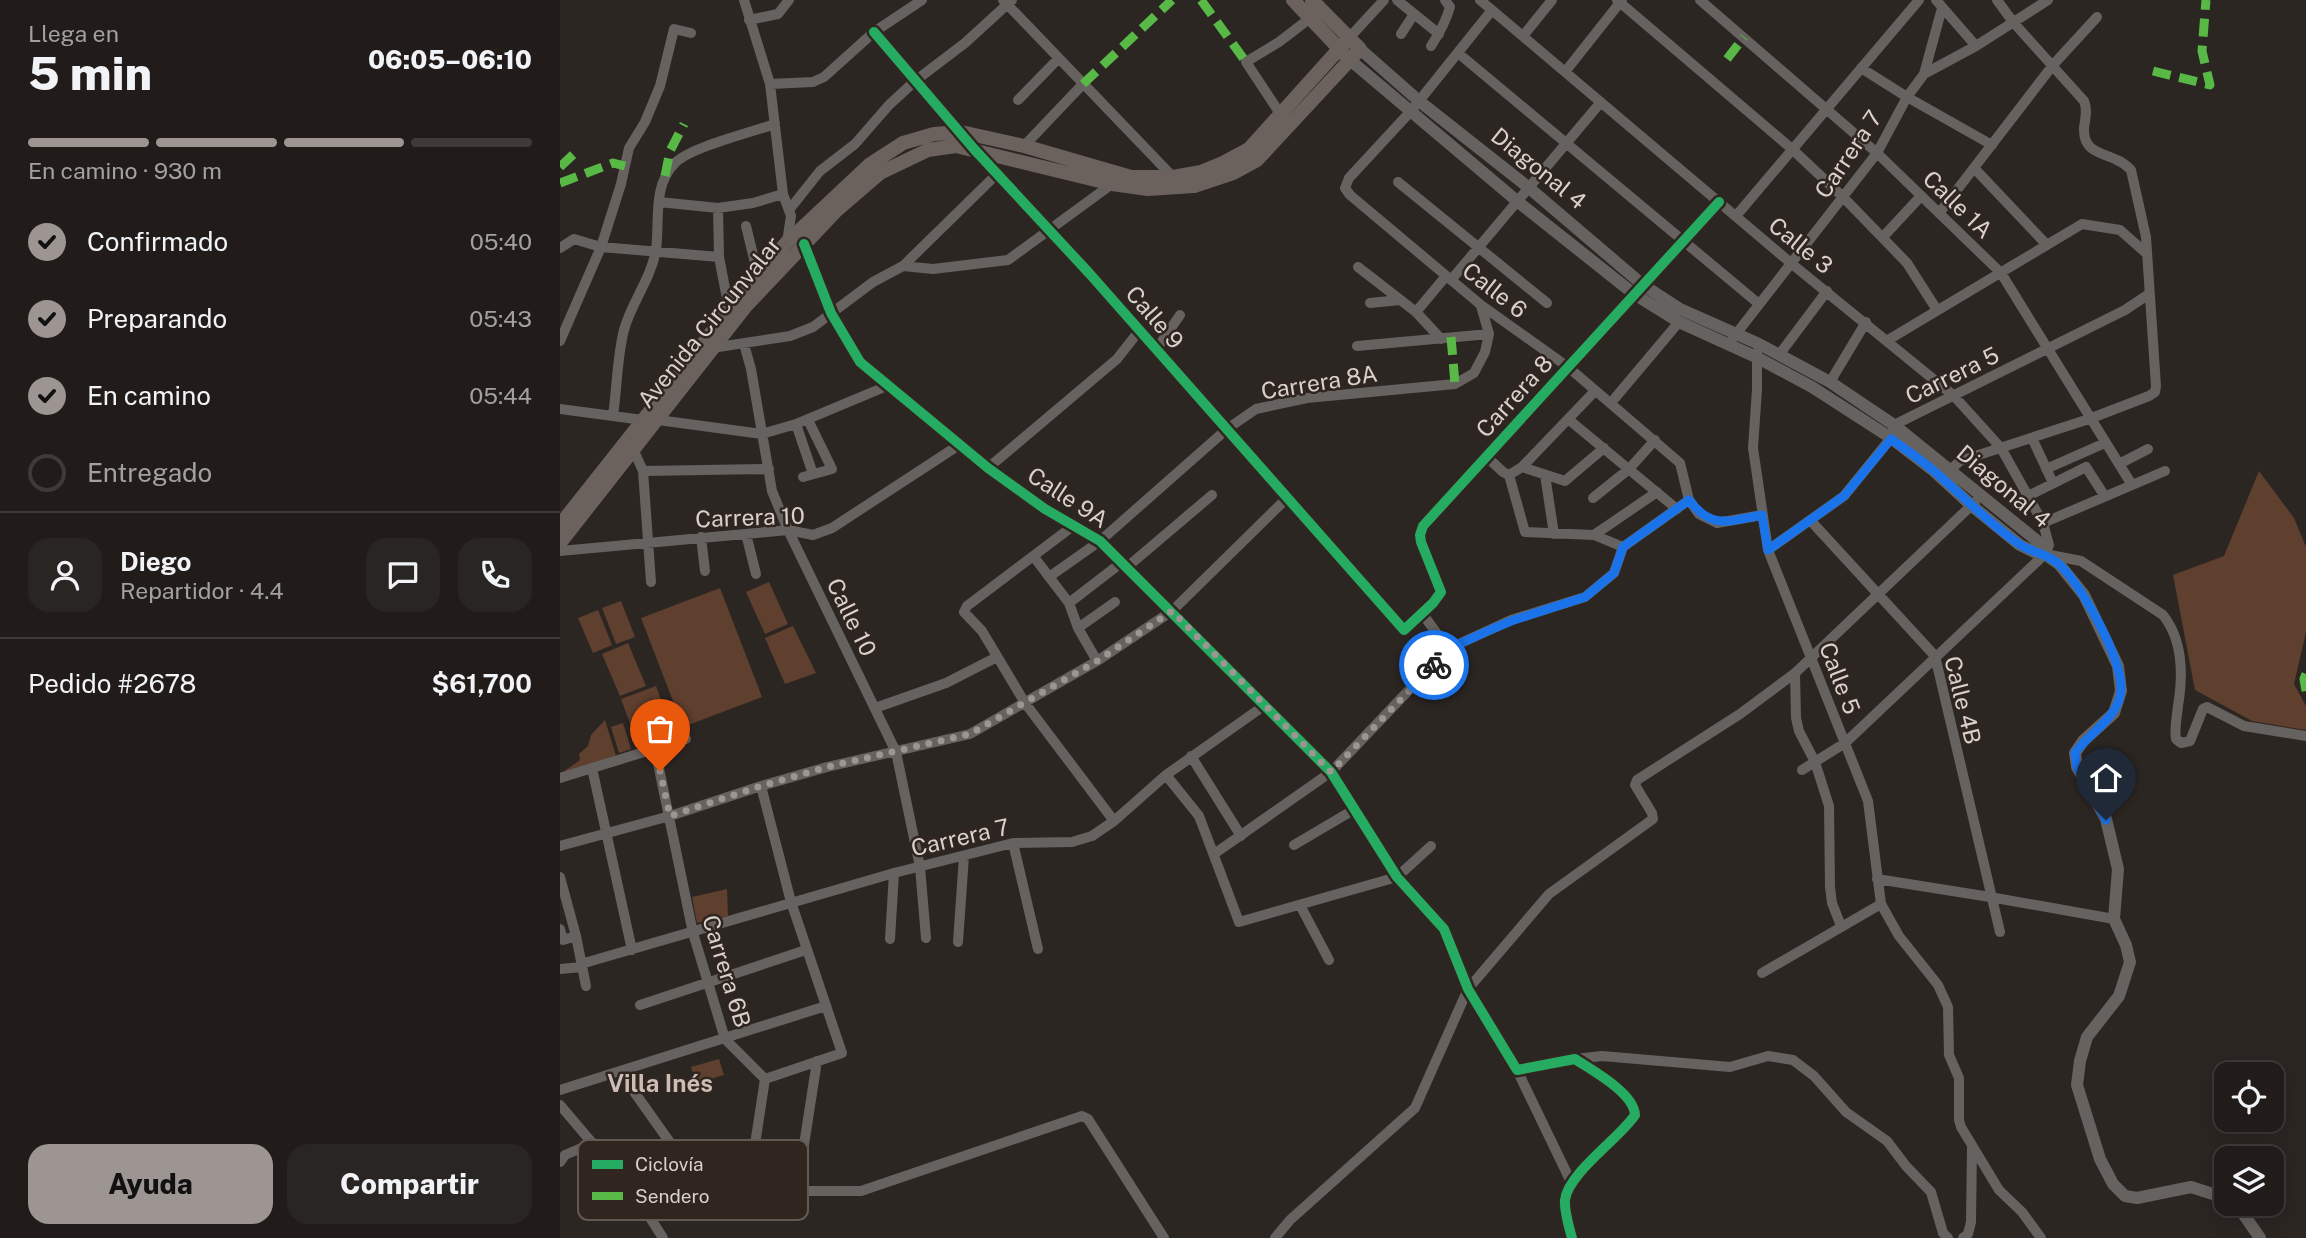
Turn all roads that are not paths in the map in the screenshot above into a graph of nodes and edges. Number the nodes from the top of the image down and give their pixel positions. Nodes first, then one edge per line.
1 (744, 0) edge
2 (789, 0) edge
3 (922, 0) edge
4 (1293, 0) edge
5 (1312, 0) edge
6 (1384, 0) edge
7 (1397, 0) edge
8 (1552, 0) edge
9 (1700, 0) edge
10 (1919, 0) edge
11 (1997, 0) edge
12 (2048, 0) edge
13 (1482, 1) edge
14 (1620, 1) edge
15 (1007, 2) edge
16 (1448, 4) edge
17 (1939, 4) edge
18 (1492, 10) junction
19 (1414, 14) junction
20 (2097, 18) dead end
21 (1309, 19) junction
22 (749, 20) junction
23 (2013, 22) junction
24 (874, 32) junction
25 (691, 33) dead end
26 (1401, 34) dead end
27 (1439, 34) junction
28 (1522, 36) junction
29 (1431, 46) dead end
30 (1976, 46) junction
31 (1350, 49) junction
32 (1458, 53) junction
33 (1059, 58) junction
34 (2053, 65) junction
35 (1861, 68) junction
36 (1565, 72) junction
37 (1924, 74) junction
38 (915, 80) junction
39 (770, 84) junction
40 (1083, 84) junction
41 (1907, 97) junction
42 (1018, 100) dead end
43 (1601, 102) junction
44 (1415, 106) junction
45 (1828, 110) junction
46 (1281, 115) junction
47 (775, 124) junction
48 (961, 132) junction
49 (1566, 145) junction
50 (1992, 145) junction
51 (1024, 146) junction
52 (974, 149) junction
53 (1792, 149) junction
54 (1877, 153) junction
55 (1974, 169) junction
56 (998, 173) junction
57 (1173, 177) junction
58 (1398, 181) dead end
59 (1112, 184) junction
60 (1528, 187) junction
61 (783, 194) junction
62 (1921, 196) junction
63 (1843, 197) junction
64 (1517, 201) junction
65 (659, 202) junction
66 (1719, 202) junction
67 (718, 208) junction
68 (789, 210) junction
69 (1940, 212) junction
70 (1736, 216) junction
71 (746, 226) dead end
72 (1050, 231) junction
73 (1883, 237) junction
74 (788, 242) junction
75 (1684, 242) junction
76 (804, 244) junction
77 (2046, 244) junction
78 (601, 247) junction
79 (560, 248) edge
80 (1479, 248) junction
81 (656, 251) junction
82 (2146, 254) junction
83 (719, 257) junction
84 (1792, 264) junction
85 (904, 266) junction
86 (1358, 267) dead end
87 (2001, 273) junction
88 (758, 275) junction
89 (1448, 278) junction
90 (1639, 289) junction
91 (1827, 291) junction
92 (2149, 294) junction
93 (1400, 300) junction
94 (1370, 303) dead end
95 (1547, 303) dead end
96 (1759, 304) junction
97 (1481, 305) junction
98 (729, 309) junction
99 (1937, 310) junction
100 (1416, 312) junction
101 (831, 313) junction
102 (1181, 314) dead end
103 (1679, 322) junction
104 (1866, 322) junction
105 (1139, 331) junction
106 (1489, 334) junction
107 (1441, 339) junction
108 (1733, 340) junction
109 (1888, 340) junction
110 (560, 341) edge
111 (744, 344) junction
112 (709, 346) junction
113 (1357, 346) dead end
114 (2047, 349) junction
115 (1156, 350) junction
116 (1757, 351) junction
117 (1779, 355) junction
118 (1568, 367) junction
119 (1830, 382) junction
120 (887, 386) junction
121 (1595, 391) junction
122 (1954, 396) junction
123 (1615, 398) dead end
124 (560, 408) edge
125 (613, 416) junction
126 (1568, 419) junction
127 (2089, 419) junction
128 (651, 420) junction
129 (808, 420) junction
130 (796, 424) junction
131 (1894, 425) junction
132 (1227, 429) junction
133 (762, 434) junction
134 (1891, 439) junction
135 (2032, 439) junction
136 (1655, 440) junction
137 (2105, 443) junction
138 (959, 445) junction
139 (1604, 448) junction
140 (2001, 448) junction
141 (2148, 449) dead end
142 (634, 451) junction
143 (1487, 457) junction
144 (2119, 464) junction
145 (1522, 467) junction
146 (988, 468) junction
147 (769, 469) junction
148 (1629, 469) junction
149 (1951, 469) junction
150 (2046, 469) junction
151 (643, 471) junction
152 (2165, 471) dead end
153 (1508, 475) junction
154 (1545, 475) junction
155 (2053, 483) junction
156 (2132, 485) junction
157 (1657, 492) junction
158 (1212, 495) dead end
159 (2104, 495) junction
160 (2028, 496) junction
161 (1288, 497) junction
162 (1593, 498) dead end
163 (1689, 500) junction
164 (1976, 501) junction
165 (1677, 509) junction
166 (1762, 515) junction
167 (1810, 520) junction
168 (2043, 523) junction
169 (560, 525) edge
170 (1073, 526) junction
171 (788, 530) junction
172 (746, 534) junction
173 (1554, 534) junction
174 (1594, 536) junction
175 (701, 537) junction
176 (1100, 541) junction
177 (647, 542) junction
178 (560, 543) edge
179 (1623, 547) junction
180 (1768, 550) junction
181 (560, 551) edge
182 (2045, 554) junction
183 (1034, 557) junction
184 (1123, 565) junction
185 (705, 571) dead end
186 (756, 575) dead end
187 (1049, 578) junction
188 (651, 582) dead end
189 (1879, 595) junction
190 (1115, 602) dead end
191 (1069, 603) junction
192 (1172, 611) junction
193 (1422, 613) junction
194 (1078, 628) junction
195 (1404, 630) joint
196 (1448, 649) junction
197 (1935, 656) junction
198 (997, 657) junction
199 (1812, 658) junction
200 (1097, 661) junction
201 (1795, 673) junction
202 (1025, 703) junction
203 (1265, 705) junction
204 (875, 708) junction
205 (2306, 736) edge
206 (686, 739) dead end
207 (1844, 743) junction
208 (655, 749) junction
209 (896, 752) junction
210 (1191, 756) junction
211 (1815, 762) junction
212 (592, 768) junction
213 (1802, 770) dead end
214 (1331, 772) junction
215 (1166, 775) junction
216 (560, 778) edge
217 (761, 786) junction
218 (1355, 809) junction
219 (670, 816) junction
220 (1114, 821) junction
221 (607, 834) junction
222 (1241, 836) junction
223 (1013, 843) junction
224 (1294, 845) dead end
225 (560, 846) edge
226 (1431, 846) dead end
227 (1213, 854) junction
228 (964, 856) junction
229 (920, 867) junction
230 (894, 873) junction
231 (1397, 877) junction
232 (1877, 879) junction
233 (561, 881) edge
234 (1990, 897) junction
235 (791, 902) junction
236 (1881, 904) junction
237 (1300, 905) junction
238 (2114, 919) junction
239 (1841, 926) junction
240 (560, 929) edge
241 (2000, 932) dead end
242 (693, 933) junction
243 (576, 936) junction
244 (890, 939) dead end
245 (926, 939) dead end
246 (958, 942) dead end
247 (1038, 949) dead end
248 (632, 950) junction
249 (806, 950) junction
250 (1329, 960) dead end
251 (581, 965) junction
252 (560, 969) edge
253 (1762, 973) dead end
254 (709, 982) junction
255 (586, 986) dead end
256 (1468, 989) junction
257 (639, 1005) dead end
258 (826, 1006) junction
259 (725, 1039) junction
260 (1575, 1059) junction
261 (817, 1061) junction
262 (1517, 1070) junction
263 (620, 1072) junction
264 (765, 1079) junction
265 (560, 1090) edge
266 (560, 1105) edge
267 (590, 1140) edge
268 (668, 1140) edge
269 (756, 1140) edge
270 (805, 1140) edge
271 (1972, 1146) junction
272 (578, 1149) edge
273 (560, 1162) edge
274 (1572, 1184) junction
275 (808, 1191) edge
276 (2214, 1194) edge
277 (2245, 1216) edge
278 (652, 1220) edge
279 (663, 1238) edge
280 (1164, 1238) edge
281 (1275, 1238) edge
282 (1572, 1238) edge
283 (1948, 1238) edge
284 (1963, 1238) edge
285 (2041, 1238) edge
286 (2260, 1238) edge

1 - 22 street
2 - 22 street
3 - 24 street
4 - 21 main road, Diagonal 4
5 - 31 main road, Diagonal 4
6 - 31 street
7 - 19 street
8 - 28 street
9 - 45 street, Calle 1A
10 - 35 street
11 - 23 street
12 - 23 street, Carrera 7
13 - 18 street, Calle 3
14 - 36 street
14 - 53 street
15 - 33 street
15 - 38 street
16 - 27 street
17 - 30 street
17 - 37 street
18 - 28 street, Calle 3
18 - 32 street
19 - 26 street
19 - 27 street
20 - 34 street
21 - 31 main road, Diagonal 4
21 - 46 street
22 - 39 street
23 - 30 street, Carrera 7
23 - 34 street
24 - 38 street, Calle 9
24 - 39 street
25 - 78 street
27 - 29 street
28 - 36 street, Calle 3
30 - 37 street, Carrera 7
31 - 44 street, Diagonal 4
31 - 46 main road, Avenida Circunvalar
31 - 59 main road, Avenida Circunvalar
32 - 44 street
32 - 49 street
33 - 40 street
33 - 42 street
34 - 50 street
34 - 82 street
35 - 41 street
35 - 45 street
36 - 43 street, Calle 3
37 - 41 street, Carrera 7
38 - 48 street, Calle 9
38 - 68 street
39 - 47 street
40 - 51 street
40 - 57 street
41 - 50 street
41 - 54 street, Carrera 7
43 - 49 street
43 - 66 street, Calle 3
44 - 60 street, Diagonal 4
44 - 64 street, Diagonal 4
44 - 89 street, Calle 6
45 - 53 street
45 - 54 street, Calle 1A
46 - 57 main road, Avenida Circunvalar
47 - 61 street
47 - 65 street
48 - 51 main road, Avenida Circunvalar
48 - 52 street, Calle 9
48 - 74 main road, Avenida Circunvalar
49 - 60 street
49 - 75 street
50 - 55 street
51 - 57 main road, Avenida Circunvalar
52 - 56 street, Calle 9
52 - 59 main road, Avenida Circunvalar
52 - 76 main road, Avenida Circunvalar
53 - 63 street
53 - 70 street
54 - 62 street, Calle 1A
54 - 63 street, Carrera 7
55 - 69 street
55 - 77 street
56 - 72 street, Calle 9
56 - 85 street
58 - 80 street
59 - 72 street
60 - 64 street
60 - 90 street, Diagonal 4
61 - 67 street
61 - 68 street
62 - 69 street, Calle 1A
62 - 73 street
63 - 73 street
63 - 84 street, Carrera 7
64 - 80 street
64 - 90 street, Diagonal 4
65 - 67 street
65 - 81 street
66 - 70 street, Calle 3
66 - 75 street, Carrera 8
67 - 83 street
68 - 74 street
69 - 87 street, Calle 1A
70 - 84 street, Calle 3
71 - 88 street
72 - 85 street
72 - 105 street, Calle 9
73 - 99 street
74 - 88 main road, Avenida Circunvalar
75 - 90 street, Carrera 8
75 - 96 street
76 - 101 street, Calle 9A
76 - 112 main road, Avenida Circunvalar
77 - 82 street
77 - 87 street
78 - 79 street
78 - 81 street
78 - 110 street
80 - 89 street
80 - 95 street
81 - 83 street
81 - 125 street
82 - 92 street
83 - 98 street
84 - 91 street, Calle 3
84 - 96 street, Carrera 7
85 - 101 street
86 - 93 street
87 - 99 street
87 - 114 street, Calle 1A
88 - 98 main road, Avenida Circunvalar
89 - 97 street, Calle 6
89 - 100 street
90 - 103 street, Diagonal 4
90 - 108 street, Diagonal 4
90 - 118 street, Carrera 8
91 - 104 street, Calle 3
91 - 117 street
92 - 114 street, Carrera 5
92 - 127 street
93 - 94 street
93 - 100 street
96 - 108 street, Carrera 7
97 - 106 street
97 - 118 street, Calle 6
98 - 112 main road, Avenida Circunvalar
99 - 109 street
100 - 107 street
101 - 111 street
101 - 120 street, Calle 9A
102 - 115 street
103 - 108 street, Diagonal 4
103 - 123 street
104 - 109 street, Calle 3
104 - 119 street
105 - 115 street, Calle 9
105 - 146 street
106 - 107 street
106 - 132 street, Carrera 8A
107 - 113 street
108 - 116 street, Diagonal 4
109 - 122 street, Calle 3
111 - 112 street
111 - 133 street, Calle 10
112 - 128 main road, Avenida Circunvalar
114 - 122 street, Carrera 5
114 - 127 street, Calle 1A
115 - 132 street, Calle 9
116 - 117 street, Diagonal 4
116 - 134 street, Diagonal 4
116 - 166 street, Calle 5
117 - 119 street, Diagonal 4
118 - 121 street, Calle 6
118 - 143 street, Carrera 8
119 - 131 street, Diagonal 4
120 - 129 street
120 - 138 street, Calle 9A
121 - 126 street
121 - 136 street, Calle 6
122 - 131 street, Carrera 5
122 - 140 street, Calle 3
124 - 125 street
125 - 128 street
126 - 139 street
126 - 145 street
127 - 135 street
127 - 137 street, Calle 1A
128 - 133 street
128 - 142 main road, Avenida Circunvalar
128 - 169 main road, Avenida Circunvalar
129 - 130 street
129 - 130 street
130 - 133 street
131 - 134 street, Carrera 5
131 - 149 street, Diagonal 4
132 - 161 street, Calle 9
132 - 176 street, Carrera 8A
133 - 147 street, Calle 10
134 - 164 street, Diagonal 4
134 - 167 street, Carrera 5
135 - 140 street
135 - 150 street
136 - 148 street
136 - 163 street, Calle 6
137 - 144 street, Calle 1A
137 - 150 street
138 - 146 street, Calle 9A
138 - 171 street, Carrera 10
139 - 148 street
139 - 154 street
140 - 149 street
140 - 160 street, Calle 3
141 - 144 street
142 - 151 street
142 - 178 main road, Avenida Circunvalar
143 - 153 street
143 - 193 street, Carrera 8
144 - 156 street, Calle 1A
145 - 153 street
145 - 154 street
146 - 170 street, Calle 9A
147 - 151 street
147 - 171 street, Calle 10
148 - 157 street
148 - 162 street
149 - 164 street, Diagonal 4
150 - 155 street
151 - 177 street
152 - 156 street
153 - 173 street
154 - 173 street
155 - 159 street
155 - 160 street
156 - 159 street
157 - 165 street
157 - 174 street
158 - 184 street
159 - 168 street
160 - 168 street, Calle 3
161 - 192 street
161 - 195 street, Calle 9
163 - 165 street
163 - 166 street, Calle 6
164 - 182 street, Diagonal 4
164 - 189 street
165 - 179 street
166 - 180 street, Calle 5
167 - 180 street, Carrera 5
167 - 189 street, Calle 4B
168 - 182 street, Calle 3
170 - 176 street, Calle 9A
170 - 183 street
171 - 172 street, Carrera 10
171 - 204 street, Calle 10
172 - 175 street, Carrera 10
172 - 186 street
173 - 174 street
174 - 179 street
175 - 177 street, Carrera 10
175 - 185 street
176 - 184 street, Calle 9A
176 - 187 street, Carrera 8A
177 - 181 street, Carrera 10
177 - 188 street
179 - 196 street
180 - 199 street, Calle 5
182 - 197 street
182 - 205 street
182 - 238 street, Diagonal 4
183 - 187 street
183 - 198 street
184 - 191 street
184 - 192 street, Calle 9A
187 - 191 street
189 - 197 street, Calle 4B
189 - 199 street
190 - 194 street
191 - 194 street
192 - 200 street
192 - 203 street, Calle 9A
193 - 195 street, Carrera 8
193 - 196 street
194 - 200 street
196 - 214 street
197 - 207 street
197 - 234 street, Calle 4B
198 - 202 street
198 - 204 street
199 - 201 street
199 - 207 street, Calle 5
200 - 202 street
201 - 211 street
201 - 256 street
202 - 209 street
202 - 220 street
203 - 210 street, Carrera 7
203 - 214 street, Calle 9A
204 - 209 street, Calle 10
206 - 208 street
207 - 211 street
207 - 232 street, Calle 5
208 - 212 street
208 - 219 street, Carrera 6B
209 - 217 street
209 - 229 street, Calle 10
210 - 215 street, Carrera 7
210 - 222 street
211 - 213 street
211 - 239 street
212 - 216 street
212 - 221 street
214 - 218 street, Calle 9A
214 - 222 street
215 - 220 street, Carrera 7
215 - 227 street
217 - 219 street
217 - 235 street
218 - 224 street
218 - 231 street, Calle 9A
219 - 221 street
219 - 242 street, Carrera 6B
220 - 223 street, Carrera 7
221 - 225 street
221 - 248 street
222 - 227 street
223 - 228 street, Carrera 7
223 - 247 street
226 - 231 street
227 - 237 street
228 - 229 street, Carrera 7
228 - 246 street
229 - 230 street, Carrera 7
229 - 245 street, Calle 10
230 - 235 street, Carrera 7
230 - 244 street
231 - 237 street
231 - 256 street, Calle 9A
232 - 234 street
232 - 236 street, Calle 5
233 - 243 street
234 - 238 street
234 - 241 street, Calle 4B
235 - 242 street, Carrera 7
235 - 249 street
236 - 239 street
236 - 271 street, Calle 5
237 - 250 street
238 - 276 street
239 - 253 street
240 - 243 street
242 - 248 street, Carrera 7
242 - 254 street, Carrera 6B
243 - 251 street
248 - 251 street, Carrera 7
249 - 254 street
249 - 258 street
251 - 252 street, Carrera 7
251 - 255 street
254 - 257 street
254 - 259 street, Carrera 6B
256 - 262 street, Calle 9A
256 - 281 street
258 - 259 street
258 - 261 street
259 - 263 street
259 - 264 street, Carrera 6B
260 - 262 street
260 - 274 street
260 - 283 street
261 - 264 street
261 - 270 street
262 - 274 street, Calle 9A
263 - 265 street
263 - 268 street
264 - 269 street
266 - 267 street
271 - 284 street
271 - 285 street
272 - 273 street
274 - 282 street
275 - 280 street
277 - 286 street
278 - 279 street

